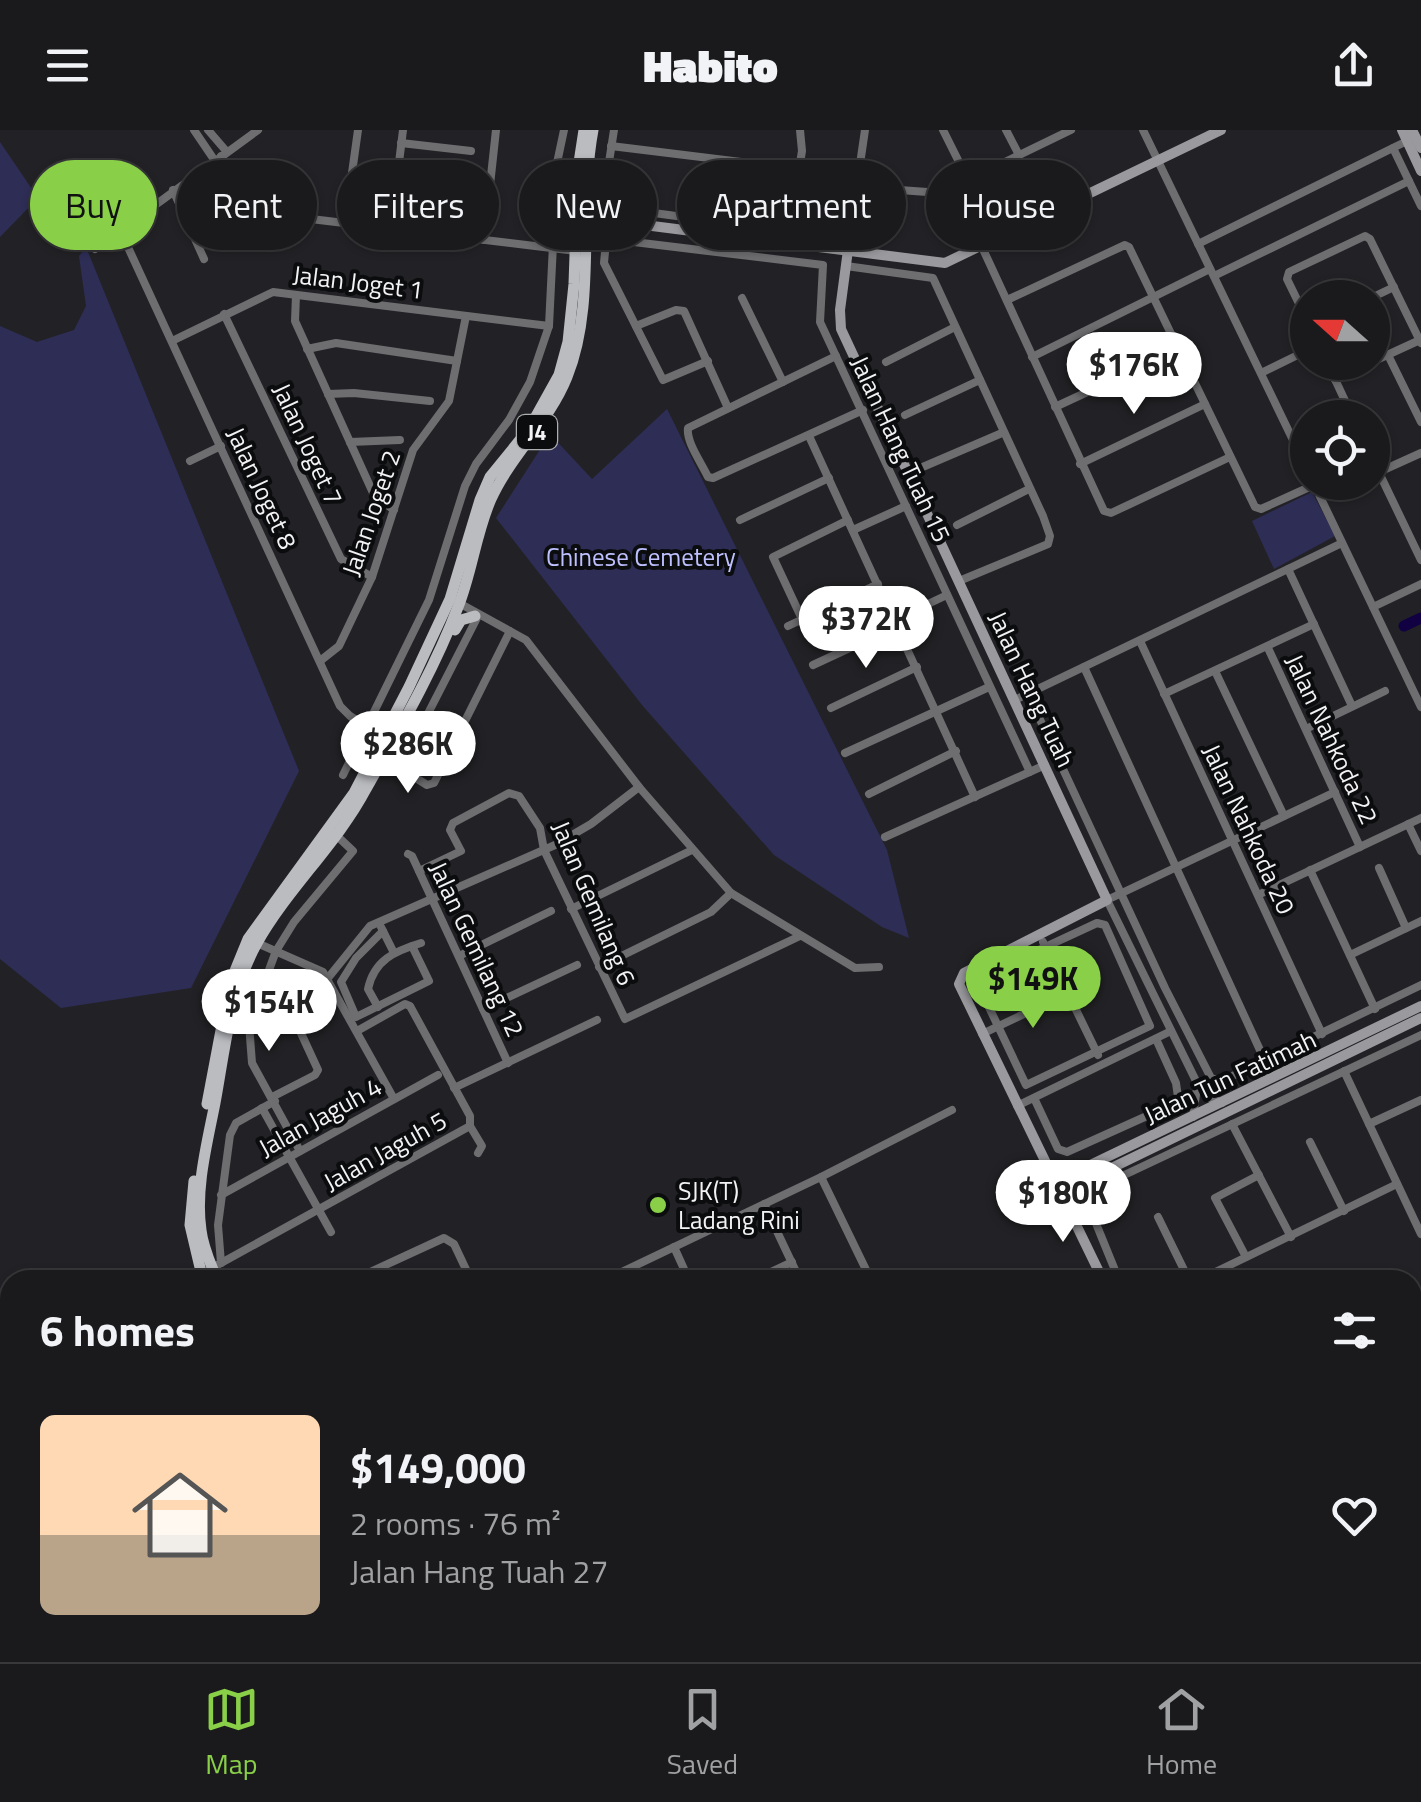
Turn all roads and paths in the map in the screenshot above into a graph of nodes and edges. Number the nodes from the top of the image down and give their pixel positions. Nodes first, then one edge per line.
1 (194, 130) edge
2 (208, 130) edge
3 (258, 130) edge
4 (358, 130) edge
5 (403, 130) edge
6 (496, 130) edge
7 (564, 130) edge
8 (584, 130) edge
9 (593, 130) edge
10 (614, 130) edge
11 (800, 130) edge
12 (865, 130) edge
13 (943, 130) edge
14 (1006, 130) edge
15 (1071, 130) edge
16 (1143, 130) edge
17 (1221, 130) edge
18 (1407, 134) edge
19 (401, 143) junction
20 (610, 146) junction
21 (1393, 148) junction
22 (1421, 148) edge
23 (471, 151) dead end
24 (1019, 155) junction
25 (221, 156) junction
26 (354, 160) edge
27 (399, 160) edge
28 (493, 160) edge
29 (558, 160) edge
30 (580, 160) edge
31 (588, 160) edge
32 (730, 160) edge
33 (799, 160) edge
34 (861, 160) edge
35 (958, 160) edge
36 (1009, 160) edge
37 (1158, 161) junction
38 (1421, 171) edge
39 (1409, 181) junction
40 (173, 190) junction
41 (1091, 193) edge
42 (157, 202) edge
43 (1421, 206) edge
44 (674, 215) junction
45 (677, 215) edge
46 (337, 222) edge
47 (657, 226) edge
48 (674, 228) junction
49 (677, 228) edge
50 (1198, 244) junction
51 (657, 245) edge
52 (129, 250) edge
53 (551, 250) edge
54 (570, 250) edge
55 (604, 250) edge
56 (847, 250) edge
57 (879, 250) edge
58 (973, 250) edge
59 (984, 250) edge
60 (580, 251) joint
61 (204, 260) dead end
62 (846, 266) junction
63 (1212, 272) junction
64 (1290, 284) edge
65 (1394, 287) junction
66 (1390, 289) edge
67 (296, 294) junction
68 (1153, 296) junction
69 (742, 298) dead end
70 (1007, 300) junction
71 (224, 314) junction
72 (466, 316) junction
73 (549, 326) junction
74 (636, 326) junction
75 (955, 327) junction
76 (172, 341) junction
77 (1420, 342) edge
78 (307, 348) junction
79 (1178, 350) junction
80 (1390, 354) edge
81 (836, 356) junction
82 (1032, 357) junction
83 (1290, 359) edge
84 (1390, 359) edge
85 (457, 361) junction
86 (708, 361) junction
87 (886, 362) dead end
88 (1260, 373) junction
89 (980, 380) junction
90 (1335, 380) edge
91 (784, 382) junction
92 (328, 394) junction
93 (1344, 400) edge
94 (430, 401) dead end
95 (876, 404) junction
96 (1205, 404) junction
97 (1055, 407) junction
98 (728, 408) junction
99 (862, 410) junction
100 (904, 415) dead end
101 (1421, 422) edge
102 (1290, 429) edge
103 (1002, 433) junction
104 (809, 436) junction
105 (400, 440) dead end
106 (350, 442) junction
107 (220, 446) junction
108 (1421, 452) edge
109 (1230, 457) junction
110 (190, 461) dead end
111 (1080, 464) junction
112 (1390, 467) edge
113 (918, 469) dead end
114 (829, 478) junction
115 (1028, 488) junction
116 (1290, 495) edge
117 (1390, 495) edge
118 (1322, 500) edge
119 (906, 506) junction
120 (394, 510) junction
121 (740, 520) dead end
122 (848, 520) junction
123 (957, 525) dead end
124 (853, 530) junction
125 (1342, 543) junction
126 (1421, 560) edge
127 (1288, 569) junction
128 (465, 572) junction
129 (372, 578) junction
130 (959, 582) junction
131 (878, 584) junction
132 (1421, 584) edge
133 (946, 595) junction
134 (430, 600) junction
135 (454, 604) junction
136 (1373, 607) junction
137 (476, 615) junction
138 (802, 619) junction
139 (896, 623) junction
140 (1314, 624) junction
141 (788, 626) dead end
142 (510, 631) junction
143 (1140, 640) junction
144 (1268, 648) junction
145 (320, 661) junction
146 (433, 663) junction
147 (812, 665) dead end
148 (1084, 667) junction
149 (917, 668) junction
150 (1215, 671) junction
151 (989, 687) junction
152 (1385, 691) dead end
153 (1028, 694) junction
154 (1164, 694) junction
155 (1015, 700) junction
156 (412, 704) junction
157 (1352, 706) junction
158 (1421, 707) edge
159 (831, 708) dead end
160 (937, 711) junction
161 (367, 727) junction
162 (1306, 729) junction
163 (388, 739) junction
164 (845, 752) dead end
165 (956, 752) junction
166 (1045, 765) junction
167 (400, 768) junction
168 (1030, 772) junction
169 (343, 774) dead end
170 (638, 787) junction
171 (1335, 792) junction
172 (868, 794) dead end
173 (976, 796) junction
174 (1284, 816) junction
175 (1421, 818) edge
176 (1408, 824) junction
177 (335, 834) junction
178 (885, 837) dead end
179 (1232, 841) junction
180 (1360, 846) junction
181 (544, 850) junction
182 (692, 850) junction
183 (1421, 851) edge
184 (408, 854) dead end
185 (1177, 867) junction
186 (1379, 868) dead end
187 (1310, 870) junction
188 (420, 872) junction
189 (732, 893) junction
190 (1120, 894) junction
191 (1258, 894) junction
192 (432, 899) junction
193 (1108, 900) junction
194 (571, 909) junction
195 (552, 911) dead end
196 (1421, 920) edge
197 (381, 927) junction
198 (1406, 928) junction
199 (800, 936) junction
200 (255, 938) junction
201 (1042, 941) junction
202 (276, 951) junction
203 (393, 952) junction
204 (458, 956) junction
205 (1350, 956) junction
206 (577, 965) dead end
207 (880, 967) dead end
208 (598, 968) junction
209 (328, 978) junction
210 (1421, 986) edge
211 (1068, 993) junction
212 (1421, 1006) edge
213 (378, 1007) junction
214 (483, 1009) junction
215 (1376, 1009) junction
216 (294, 1018) dead end
217 (1421, 1018) edge
218 (597, 1020) dead end
219 (998, 1027) junction
220 (356, 1031) junction
221 (1171, 1031) junction
222 (982, 1034) junction
223 (1322, 1034) junction
224 (1421, 1035) edge
225 (1156, 1039) junction
226 (1097, 1052) junction
227 (1266, 1060) junction
228 (508, 1062) junction
229 (1103, 1064) junction
230 (1344, 1071) junction
231 (438, 1075) dead end
232 (1196, 1082) junction
233 (1278, 1082) junction
234 (454, 1088) junction
235 (1034, 1098) junction
236 (274, 1099) junction
237 (394, 1099) junction
238 (1286, 1099) junction
239 (1421, 1100) edge
240 (1222, 1103) junction
241 (1017, 1106) junction
242 (262, 1108) junction
243 (952, 1110) dead end
244 (1193, 1117) junction
245 (1232, 1124) junction
246 (1369, 1124) junction
247 (470, 1126) junction
248 (1310, 1142) dead end
249 (300, 1151) junction
250 (478, 1153) dead end
251 (289, 1157) junction
252 (1113, 1168) junction
253 (1259, 1176) junction
254 (822, 1177) junction
255 (1397, 1184) junction
256 (1057, 1188) junction
257 (221, 1194) junction
258 (764, 1204) junction
259 (1344, 1210) junction
260 (319, 1211) junction
261 (1158, 1217) dead end
262 (331, 1232) dead end
263 (1421, 1234) edge
264 (1291, 1236) junction
265 (674, 1247) junction
266 (1246, 1257) junction
267 (792, 1262) junction
268 (381, 1267) junction
269 (201, 1270) edge
270 (217, 1270) edge
271 (375, 1270) edge
272 (383, 1270) edge
273 (466, 1270) edge
274 (632, 1270) edge
275 (684, 1270) edge
276 (775, 1270) edge
277 (796, 1270) edge
278 (867, 1270) edge
279 (1098, 1270) edge
280 (1115, 1270) edge
281 (1184, 1270) edge
282 (1219, 1270) edge

1 - 25 street
2 - 25 street
3 - 25 street
4 - 26 street
5 - 19 street
6 - 28 street
7 - 29 street
8 - 30 main road, J4
9 - 31 main road, J4
10 - 20 street
11 - 33 street
12 - 34 street
13 - 35 street
14 - 24 street
15 - 24 street
16 - 37 street
17 - 37 street
18 - 21 street
18 - 22 street
18 - 38 street
19 - 23 street
19 - 27 street
20 - 32 street
20 - 44 street
21 - 39 street
21 - 50 street
24 - 36 street
25 - 40 street
25 - 46 street
37 - 41 street
37 - 50 street
39 - 43 street
39 - 63 street
40 - 42 street
40 - 61 street
44 - 45 street
44 - 48 street
47 - 48 street
48 - 49 street
50 - 63 street
51 - 81 street, Jalan Hang Tuah 15
52 - 76 street, Jalan Joget 8
53 - 73 street
54 - 60 street
55 - 74 street
56 - 62 street, Jalan Hang Tuah
57 - 58 street
59 - 70 street
60 - 128 main road, J4
62 - 75 street
62 - 95 street, Jalan Hang Tuah
63 - 68 street
63 - 88 street
64 - 65 street
65 - 66 street
65 - 77 street
67 - 71 street, Jalan Joget 1
67 - 72 street, Jalan Joget 1
67 - 78 street
68 - 70 street
68 - 79 street
68 - 82 street
69 - 91 street
70 - 82 street
71 - 76 street, Jalan Joget 1
71 - 129 street, Jalan Joget 7
72 - 73 street, Jalan Joget 1
72 - 85 street, Jalan Joget 2
73 - 134 street
74 - 86 street
74 - 86 street
75 - 87 street
75 - 89 street
76 - 107 street, Jalan Joget 8
77 - 80 street
78 - 85 street
78 - 92 street
79 - 96 street
79 - 97 street
81 - 91 street
81 - 99 street, Jalan Hang Tuah 15
82 - 97 street
83 - 88 street
84 - 101 street
85 - 120 street, Jalan Joget 2
86 - 98 street
88 - 102 street
89 - 100 street
89 - 103 street
90 - 93 street
91 - 98 street
92 - 94 street
92 - 106 street
95 - 99 street
95 - 130 street, Jalan Hang Tuah
96 - 109 street
96 - 111 street
97 - 111 street
98 - 104 street
99 - 104 street
99 - 119 street, Jalan Hang Tuah 15
103 - 113 street
103 - 115 street
104 - 114 street
105 - 106 street
106 - 120 street
107 - 110 street
107 - 145 street, Jalan Joget 8
108 - 112 street
109 - 111 street
109 - 116 street
114 - 121 street
114 - 122 street
115 - 123 street
115 - 130 street
117 - 126 street
118 - 125 street
119 - 124 street
119 - 133 street, Jalan Hang Tuah 15
120 - 129 street, Jalan Joget 2
122 - 124 street
122 - 138 street
124 - 131 street
125 - 127 street
125 - 136 street
127 - 140 street
127 - 143 street
128 - 134 street
128 - 135 main road, J4
128 - 137 main road
129 - 145 street, Jalan Joget 2
130 - 155 street, Jalan Hang Tuah
131 - 138 street
131 - 139 street
132 - 136 street
133 - 139 street
133 - 151 street, Jalan Hang Tuah 15
134 - 161 street
135 - 137 street
135 - 146 main road, J4
135 - 163 main road, J4
136 - 158 street
137 - 142 street
137 - 146 main road
137 - 167 street
138 - 141 street
139 - 147 street
139 - 149 street
140 - 144 street
140 - 157 street
142 - 167 street
142 - 170 street
143 - 148 street
143 - 154 street, Jalan Nahkoda 20
144 - 150 street
144 - 162 street, Jalan Nahkoda 22
145 - 161 street, Jalan Joget 8
146 - 156 main road, J4
148 - 153 street
148 - 185 street
149 - 159 street
149 - 160 street
150 - 154 street
150 - 174 street
151 - 160 street
151 - 168 street, Jalan Hang Tuah 15
152 - 157 street
153 - 155 street
153 - 190 street
154 - 179 street, Jalan Nahkoda 20
155 - 166 street, Jalan Hang Tuah
156 - 163 main road, J4
156 - 167 main road
157 - 162 street
160 - 164 street
160 - 165 street
161 - 163 street, Jalan Joget 8
161 - 169 street
162 - 171 street, Jalan Nahkoda 22
163 - 177 main road, J4
163 - 200 main road, J4
165 - 172 street
165 - 173 street
166 - 168 street
166 - 193 street, Jalan Hang Tuah
168 - 173 street
170 - 181 street
170 - 182 street
171 - 174 street
171 - 180 street, Jalan Nahkoda 22
173 - 178 street
174 - 179 street
175 - 176 street
176 - 180 street
176 - 183 street
177 - 200 main road, J4
177 - 202 street
179 - 185 street
179 - 191 street, Jalan Nahkoda 20
180 - 187 street
181 - 188 street, Jalan Gemilang 6
181 - 192 street
181 - 194 street, Jalan Gemilang 6
182 - 189 street
182 - 194 street
184 - 188 street, Jalan Gemilang 12
185 - 190 street
185 - 227 street
186 - 198 street
187 - 191 street
187 - 205 street
188 - 192 street, Jalan Gemilang 12
189 - 199 street
189 - 208 street
190 - 193 street
190 - 227 street
191 - 223 street, Jalan Nahkoda 20
192 - 197 street
192 - 204 street, Jalan Gemilang 12
193 - 201 street
193 - 221 street, Jalan Hang Tuah
194 - 208 street, Jalan Gemilang 6
195 - 204 street
196 - 198 street
197 - 203 street
197 - 209 street
197 - 213 street
198 - 205 street
199 - 207 street
199 - 208 street, Jalan Gemilang 6
200 - 202 street
200 - 269 main road, J4
200 - 270 main road, J4
201 - 211 street
201 - 219 street
201 - 222 street
201 - 226 street
202 - 209 street
202 - 236 street
203 - 213 street
203 - 213 street
204 - 214 street, Jalan Gemilang 12
205 - 215 street
206 - 214 street
209 - 220 street
210 - 215 street
211 - 219 street
211 - 226 street
212 - 233 street, Jalan Tun Fatimah
214 - 228 street, Jalan Gemilang 12
215 - 223 street
216 - 236 street
217 - 233 street, Jalan Tun Fatimah
218 - 228 street
219 - 222 street
219 - 226 street
220 - 234 street
220 - 237 street
221 - 225 street
221 - 232 street, Jalan Hang Tuah
222 - 241 street
223 - 227 street
224 - 230 street
225 - 229 street
225 - 235 street
226 - 229 street
228 - 234 street
229 - 235 street
230 - 238 street
230 - 246 street
231 - 237 street, Jalan Jaguh 4
232 - 240 street, Jalan Hang Tuah
232 - 244 street
233 - 238 street
233 - 240 street, Jalan Tun Fatimah
233 - 252 street, Jalan Tun Fatimah
234 - 247 street
235 - 241 street
236 - 242 street
236 - 249 street
237 - 249 street, Jalan Jaguh 4
238 - 245 street
239 - 246 street
240 - 244 street, Jalan Tun Fatimah
241 - 256 street
242 - 251 street
242 - 257 street
243 - 254 street
244 - 252 street, Jalan Tun Fatimah
245 - 252 street
245 - 253 street
246 - 255 street
247 - 250 street
247 - 260 street, Jalan Jaguh 5
248 - 259 street
249 - 251 street, Jalan Jaguh 4
251 - 257 street, Jalan Jaguh 4
251 - 260 street
252 - 256 street, Jalan Tun Fatimah
252 - 280 street
253 - 264 street
253 - 266 street
254 - 258 street
254 - 278 street
255 - 259 street
255 - 263 street
256 - 279 street
257 - 270 street
258 - 265 street
258 - 267 street
259 - 264 street
260 - 262 street
260 - 270 street, Jalan Jaguh 5
261 - 281 street
264 - 266 street
265 - 274 street
265 - 275 street
266 - 282 street
267 - 276 street
267 - 277 street
268 - 271 street
268 - 272 street
268 - 273 street

